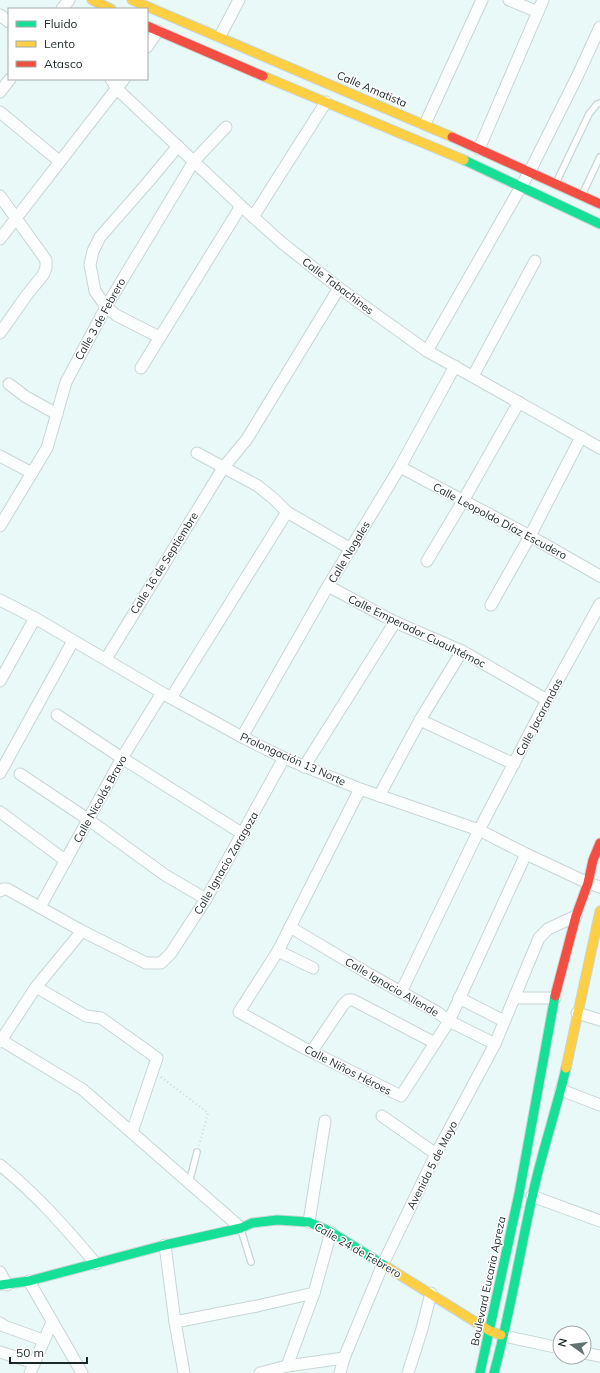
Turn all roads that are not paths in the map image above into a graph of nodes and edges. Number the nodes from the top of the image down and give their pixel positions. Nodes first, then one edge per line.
1 (92, 0) edge
2 (132, 0) edge
3 (239, 0) edge
4 (482, 0) edge
5 (508, 0) edge
6 (543, 0) edge
7 (109, 8) edge
8 (538, 12) junction
9 (0, 15) edge
10 (8, 21) edge
11 (148, 26) edge
12 (600, 26) edge
13 (158, 31) junction
14 (220, 36) junction
15 (148, 46) edge
16 (9, 80) edge
17 (112, 80) edge
18 (123, 80) edge
19 (117, 89) junction
20 (0, 92) edge
21 (326, 102) junction
22 (600, 103) edge
23 (0, 112) edge
24 (425, 124) junction
25 (226, 127) dead end
26 (178, 146) junction
27 (479, 149) junction
28 (600, 157) edge
29 (59, 161) junction
30 (194, 161) junction
31 (530, 171) junction
32 (556, 183) junction
33 (521, 187) junction
34 (581, 195) junction
35 (0, 196) edge
36 (600, 204) edge
37 (241, 206) junction
38 (254, 217) junction
39 (15, 218) junction
40 (600, 224) edge
41 (0, 239) edge
42 (535, 260) dead end
43 (339, 288) junction
44 (106, 307) junction
45 (0, 332) edge
46 (159, 337) junction
47 (427, 351) junction
48 (455, 366) junction
49 (141, 368) dead end
50 (473, 376) junction
51 (9, 384) dead end
52 (519, 402) junction
53 (57, 414) junction
54 (581, 437) junction
55 (600, 448) edge
56 (197, 453) dead end
57 (0, 456) edge
58 (400, 467) junction
59 (223, 468) junction
60 (32, 473) junction
61 (463, 501) junction
62 (287, 512) junction
63 (0, 526) edge
64 (530, 536) junction
65 (351, 549) junction
66 (427, 561) dead end
67 (600, 576) edge
68 (328, 586) junction
69 (0, 600) edge
70 (600, 604) edge
71 (491, 605) dead end
72 (35, 618) junction
73 (395, 622) junction
74 (73, 642) junction
75 (462, 651) junction
76 (106, 659) junction
77 (0, 681) edge
78 (167, 696) junction
79 (547, 700) junction
80 (57, 715) dead end
81 (420, 720) junction
82 (242, 737) junction
83 (122, 758) junction
84 (284, 758) junction
85 (514, 764) junction
86 (304, 767) junction
87 (0, 773) edge
88 (20, 774) dead end
89 (360, 789) junction
90 (378, 796) junction
91 (0, 812) edge
92 (89, 820) junction
93 (479, 830) junction
94 (243, 834) junction
95 (600, 843) edge
96 (526, 854) junction
97 (66, 861) junction
98 (597, 861) edge
99 (588, 883) junction
100 (600, 887) edge
101 (0, 891) edge
102 (206, 899) junction
103 (40, 907) junction
104 (600, 911) edge
105 (576, 916) junction
106 (290, 927) junction
107 (82, 931) junction
108 (278, 951) junction
109 (313, 968) dead end
110 (36, 987) junction
111 (401, 992) junction
112 (459, 998) junction
113 (515, 998) junction
114 (555, 998) junction
115 (577, 1012) junction
116 (600, 1020) edge
117 (448, 1021) junction
118 (504, 1021) junction
119 (1, 1041) edge
120 (436, 1043) junction
121 (495, 1044) junction
122 (312, 1051) junction
123 (562, 1090) junction
124 (600, 1105) edge
125 (382, 1116) dead end
126 (325, 1121) dead end
127 (132, 1132) junction
128 (198, 1152) road end
129 (436, 1154) junction
130 (0, 1165) edge
131 (188, 1183) junction
132 (532, 1196) junction
133 (600, 1221) edge
134 (309, 1222) junction
135 (241, 1228) junction
136 (331, 1232) junction
137 (165, 1245) junction
138 (251, 1262) dead end
139 (96, 1264) junction
140 (383, 1264) junction
141 (0, 1272) edge
142 (29, 1281) junction
143 (2, 1286) edge
144 (314, 1293) junction
145 (432, 1293) junction
146 (52, 1322) junction
147 (176, 1322) junction
148 (0, 1323) edge
149 (490, 1330) junction
150 (504, 1336) junction
151 (44, 1340) junction
152 (552, 1346) edge
153 (0, 1352) edge
154 (344, 1358) junction
155 (287, 1366) junction
156 (32, 1368) edge
157 (82, 1373) edge
158 (184, 1373) edge
159 (260, 1373) edge
160 (340, 1373) edge
161 (408, 1373) edge
162 (480, 1373) edge
163 (494, 1373) edge

1 - 7 street
2 - 14 street, Calle Amatista
3 - 14 street
4 - 24 street
5 - 8 street
6 - 8 street
8 - 27 street
9 - 10 street
11 - 13 street
12 - 31 street
13 - 15 street
13 - 21 street
14 - 24 street, Calle Amatista
16 - 20 street
17 - 19 street, Calle Tabachines
18 - 19 street
19 - 26 street, Calle Tabachines
19 - 29 street
21 - 33 street
21 - 38 street
22 - 32 lane
23 - 29 street
24 - 27 street, Calle Amatista
25 - 30 street, Calle 3 de Febrero
26 - 30 street, Calle Tabachines
26 - 44 street
27 - 31 street, Calle Amatista
28 - 34 lane
29 - 39 street
30 - 37 street, Calle Tabachines
30 - 44 street, Calle 3 de Febrero
31 - 32 street, Calle Amatista
31 - 33 street
32 - 34 street, Calle Amatista
33 - 40 street
33 - 47 street
34 - 36 street, Calle Amatista
35 - 39 street
37 - 38 street, Calle Tabachines
37 - 46 street
38 - 43 street, Calle Tabachines
39 - 41 street
39 - 45 street
42 - 50 street
43 - 47 street, Calle Tabachines
43 - 59 street, Calle 16 de Septiembre
44 - 46 street
44 - 53 street, Calle 3 de Febrero
46 - 49 street
47 - 48 street, Calle Tabachines
48 - 50 street, Calle Tabachines
48 - 58 street, Calle Nogales
50 - 52 street, Calle Tabachines
51 - 53 street
52 - 54 street, Calle Tabachines
52 - 61 street
53 - 60 street, Calle 3 de Febrero
54 - 55 street, Calle Tabachines
54 - 64 street
56 - 59 street
57 - 60 street
58 - 61 street, Calle Leopoldo Díaz Escudero
58 - 65 street, Calle Nogales
59 - 62 street
59 - 76 street, Calle 16 de Septiembre
60 - 63 street, Calle 3 de Febrero
61 - 64 street, Calle Leopoldo Díaz Escudero
61 - 66 street
62 - 65 street
62 - 78 street, Calle Nicolás Bravo
64 - 67 street, Calle Leopoldo Díaz Escudero
64 - 71 street
65 - 68 street, Calle Nogales
68 - 73 street, Calle Emperador Cuauhtémoc
68 - 82 street, Calle Nogales
69 - 72 street, Prolongación 13 Norte
70 - 79 street, Calle Jacarandas
72 - 74 street, Prolongación 13 Norte
72 - 77 street
73 - 75 street, Calle Emperador Cuauhtémoc
73 - 86 street
74 - 76 street, Prolongación 13 Norte
74 - 87 street
75 - 79 street, Calle Emperador Cuauhtémoc
75 - 81 street
76 - 78 street, Prolongación 13 Norte
78 - 82 street, Prolongación 13 Norte
78 - 83 street, Calle Nicolás Bravo
79 - 85 street, Calle Jacarandas
80 - 83 street
81 - 85 street
81 - 90 street
82 - 84 street, Prolongación 13 Norte
83 - 92 street, Calle Nicolás Bravo
83 - 94 street
84 - 86 street, Prolongación 13 Norte
84 - 94 street, Calle Ignacio Zaragoza
85 - 93 street, Calle Jacarandas
86 - 89 street, Prolongación 13 Norte
88 - 92 street
89 - 90 street, Prolongación 13 Norte
89 - 106 street
90 - 93 street, Prolongación 13 Norte
91 - 97 street
92 - 97 street, Calle Nicolás Bravo
92 - 102 street
93 - 96 street, Prolongación 13 Norte
93 - 111 street, Calle Jacarandas
94 - 102 street, Calle Ignacio Zaragoza
95 - 98 street
96 - 99 street, Prolongación 13 Norte
96 - 112 street, Calle Niños Héroes
97 - 103 street, Calle Nicolás Bravo
98 - 99 street
99 - 100 street, Prolongación 13 Norte
99 - 105 street, Boulevard Eucaria Apreza
101 - 103 street
102 - 107 street, Calle Ignacio Zaragoza
103 - 107 street
104 - 115 street
105 - 113 street, Avenida 5 de Mayo
105 - 114 street, Boulevard Eucaria Apreza
106 - 108 street
106 - 111 street, Calle Ignacio Allende
107 - 110 street
108 - 109 street
108 - 122 street, Calle Niños Héroes
110 - 119 street
110 - 127 street
111 - 117 street, Calle Ignacio Allende
112 - 117 street, Calle Niños Héroes
112 - 118 street
113 - 114 street
113 - 118 street, Avenida 5 de Mayo
114 - 149 street, Boulevard Eucaria Apreza
115 - 116 street
115 - 123 street
117 - 120 street, Calle Niños Héroes
117 - 121 street, Calle Ignacio Allende
118 - 121 street, Avenida 5 de Mayo
119 - 127 street
120 - 122 street
120 - 122 street, Calle Niños Héroes
121 - 129 street, Avenida 5 de Mayo
123 - 124 street
123 - 132 street
125 - 129 street
126 - 134 street
127 - 131 street
128 - 131 lane
129 - 140 street, Avenida 5 de Mayo
130 - 139 street
131 - 135 street
132 - 133 street
132 - 150 street
134 - 135 street, Calle 24 de Febrero
134 - 136 street, Calle 24 de Febrero
135 - 137 street, Calle 24 de Febrero
135 - 138 lane
136 - 140 street, Calle 24 de Febrero
136 - 144 street
137 - 139 street, Calle 24 de Febrero
137 - 147 street
139 - 142 street, Calle 24 de Febrero
140 - 145 street, Calle 24 de Febrero
140 - 154 street, Avenida 5 de Mayo
141 - 143 street
142 - 143 street, Calle 24 de Febrero
142 - 146 street
144 - 147 street
144 - 155 street
145 - 149 street, Calle 24 de Febrero
145 - 161 street
146 - 151 street
146 - 157 street
147 - 158 street
148 - 151 street
149 - 150 street, Calle 24 de Febrero
149 - 162 street, Boulevard Eucaria Apreza
150 - 152 street, Calle 24 de Febrero
150 - 163 street
151 - 156 street
153 - 156 street
154 - 155 street
154 - 160 street, Avenida 5 de Mayo
155 - 159 street

